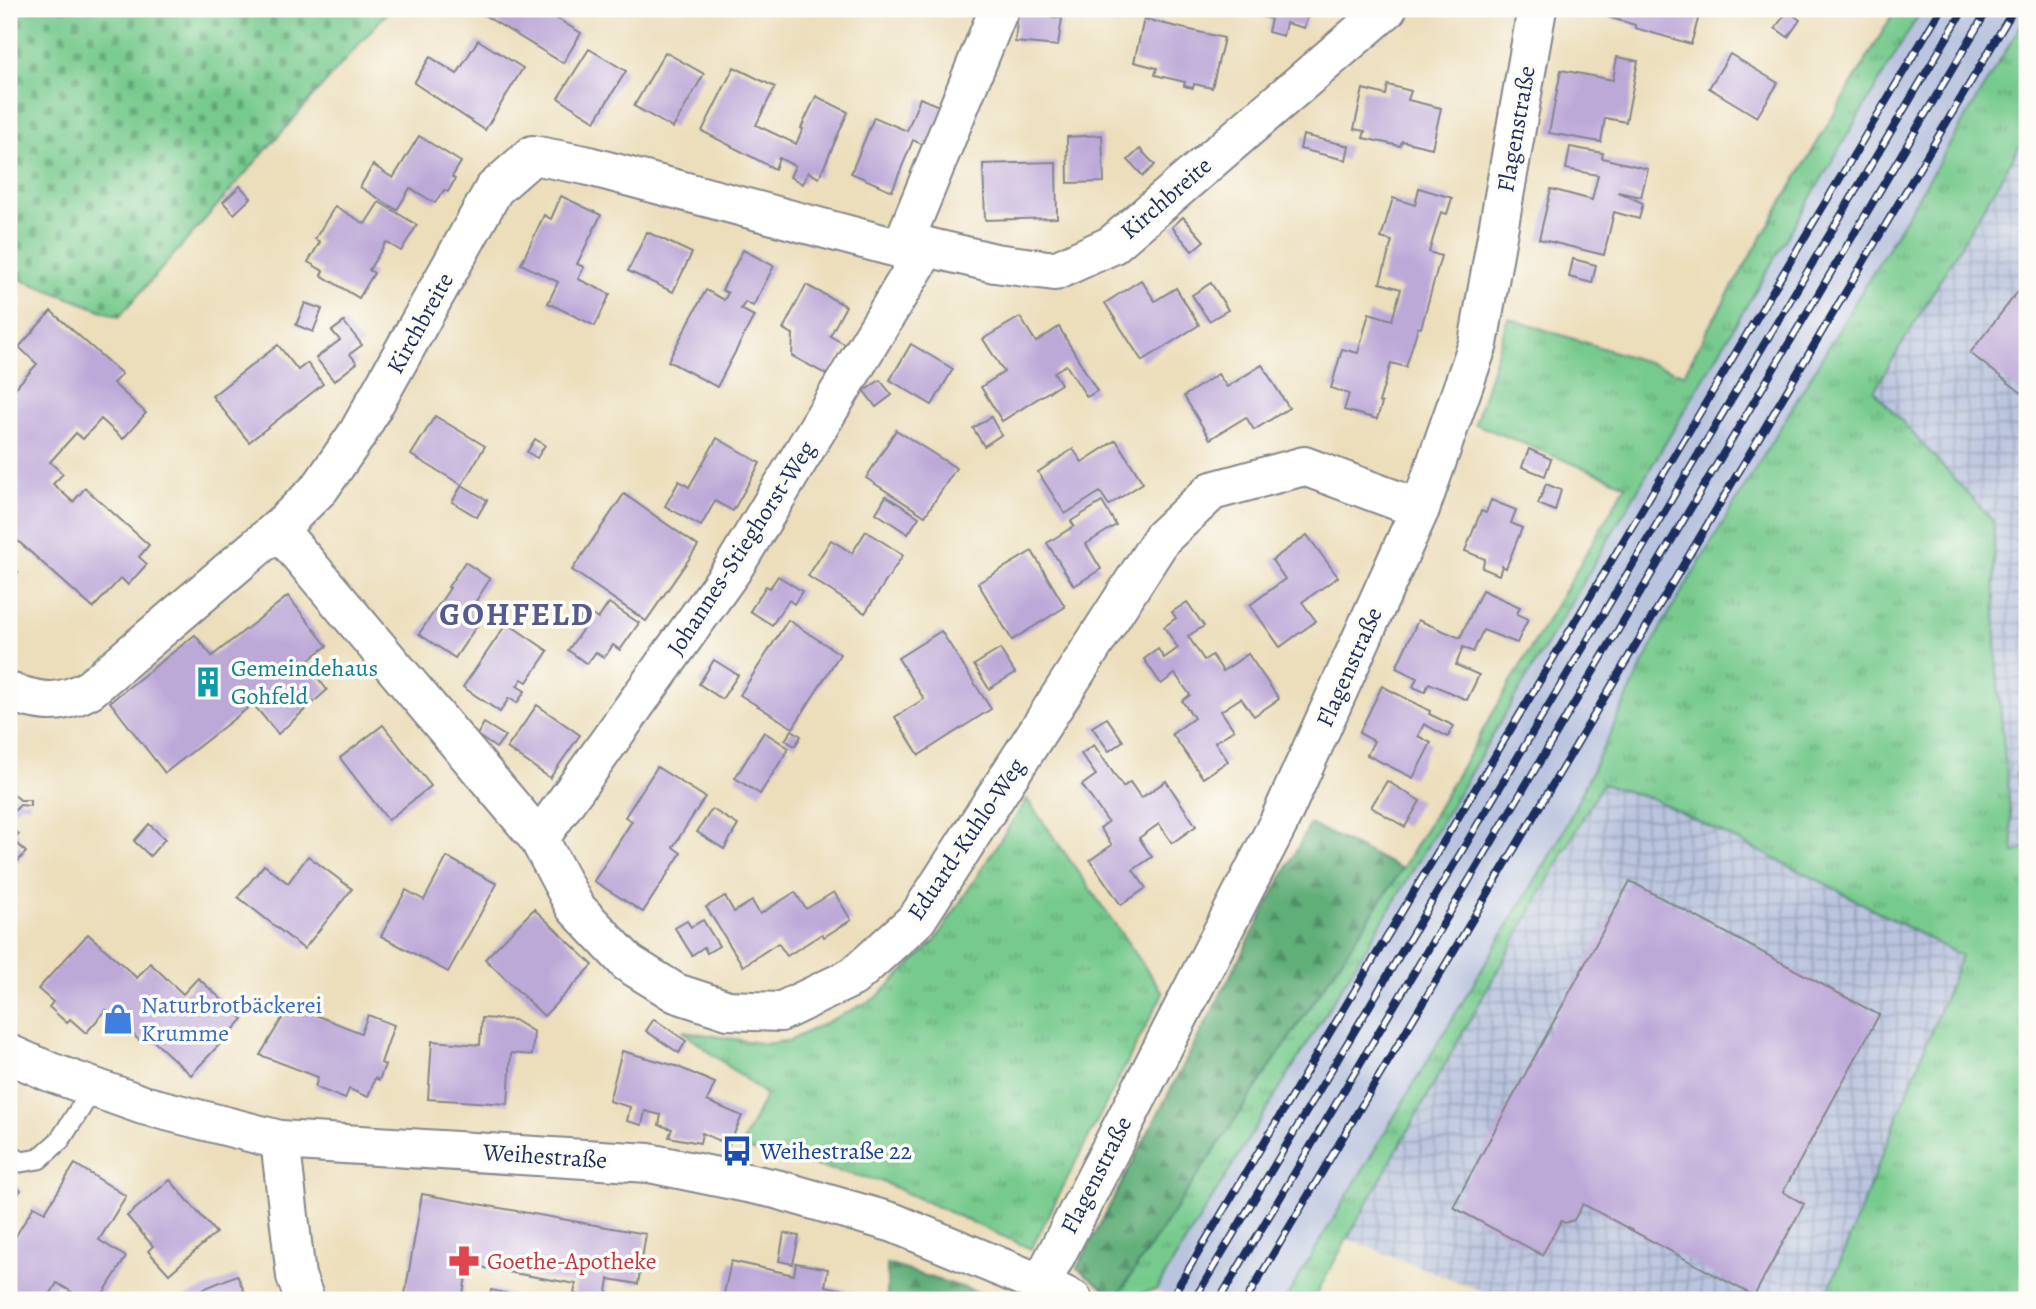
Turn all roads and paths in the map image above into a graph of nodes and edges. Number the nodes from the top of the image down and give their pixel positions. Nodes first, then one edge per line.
1 (999, 9) edge
2 (1387, 9) edge
3 (1537, 9) edge
4 (914, 248) junction
5 (1420, 509) junction
6 (278, 529) junction
7 (9, 692) edge
8 (539, 839) junction
9 (9, 1054) edge
10 (93, 1087) junction
11 (280, 1140) junction
12 (9, 1154) edge
13 (1057, 1292) edge
14 (306, 1300) edge

1 - 4 street
2 - 4 street, Kirchbreite
3 - 5 street, Flagenstraße
4 - 6 street, Kirchbreite
4 - 8 street, Johannes-Stieghorst-Weg
5 - 8 street, Eduard-Kuhlo-Weg
5 - 13 street, Flagenstraße
6 - 7 street, Kirchbreite
6 - 8 street, Eduard-Kuhlo-Weg
9 - 10 street, Weihestraße
10 - 11 street, Weihestraße
10 - 12 lane
11 - 13 street, Weihestraße
11 - 14 street

